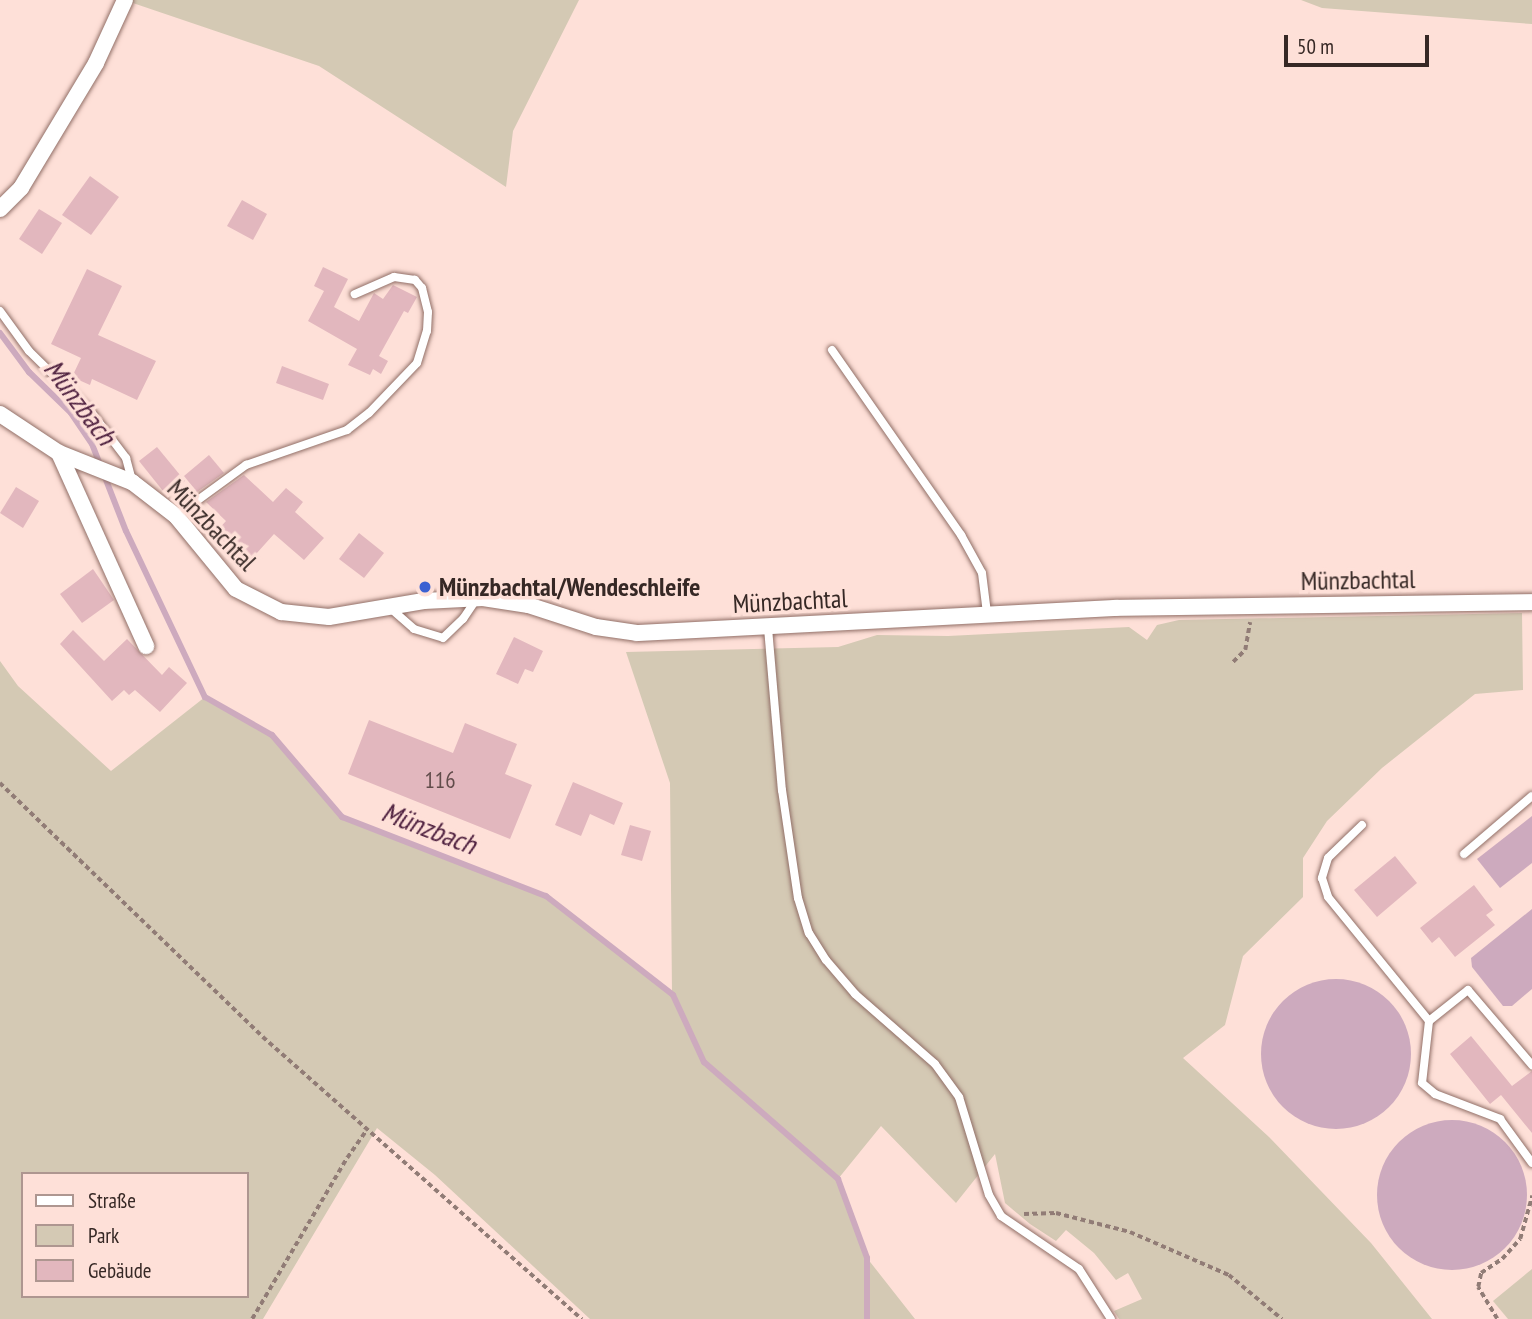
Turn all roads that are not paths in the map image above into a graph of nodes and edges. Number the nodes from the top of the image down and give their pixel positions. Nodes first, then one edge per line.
1 (125, 0) edge
2 (0, 209) edge
3 (355, 294) dead end
4 (0, 311) edge
5 (832, 350) dead end
6 (0, 414) edge
7 (60, 453) junction
8 (126, 479) junction
9 (177, 516) junction
10 (477, 598) junction
11 (1532, 602) edge
12 (389, 607) junction
13 (987, 613) junction
14 (768, 628) junction
15 (146, 646) dead end
16 (1532, 796) edge
17 (1362, 825) dead end
18 (1464, 854) dead end
19 (1429, 1021) junction
20 (1532, 1065) edge
21 (1532, 1163) edge
22 (1111, 1319) edge

1 - 2 street
3 - 9 lane
4 - 8 lane
5 - 13 lane
6 - 7 street, Münzbachtal
7 - 8 street, Münzbachtal
7 - 15 street
8 - 9 street, Münzbachtal
9 - 12 street, Münzbachtal
10 - 12 street, Münzbachtal
10 - 12 lane
10 - 14 street, Münzbachtal
11 - 13 street, Münzbachtal
13 - 14 street, Münzbachtal
14 - 22 lane
16 - 18 lane
17 - 19 lane
19 - 20 lane
19 - 21 lane

